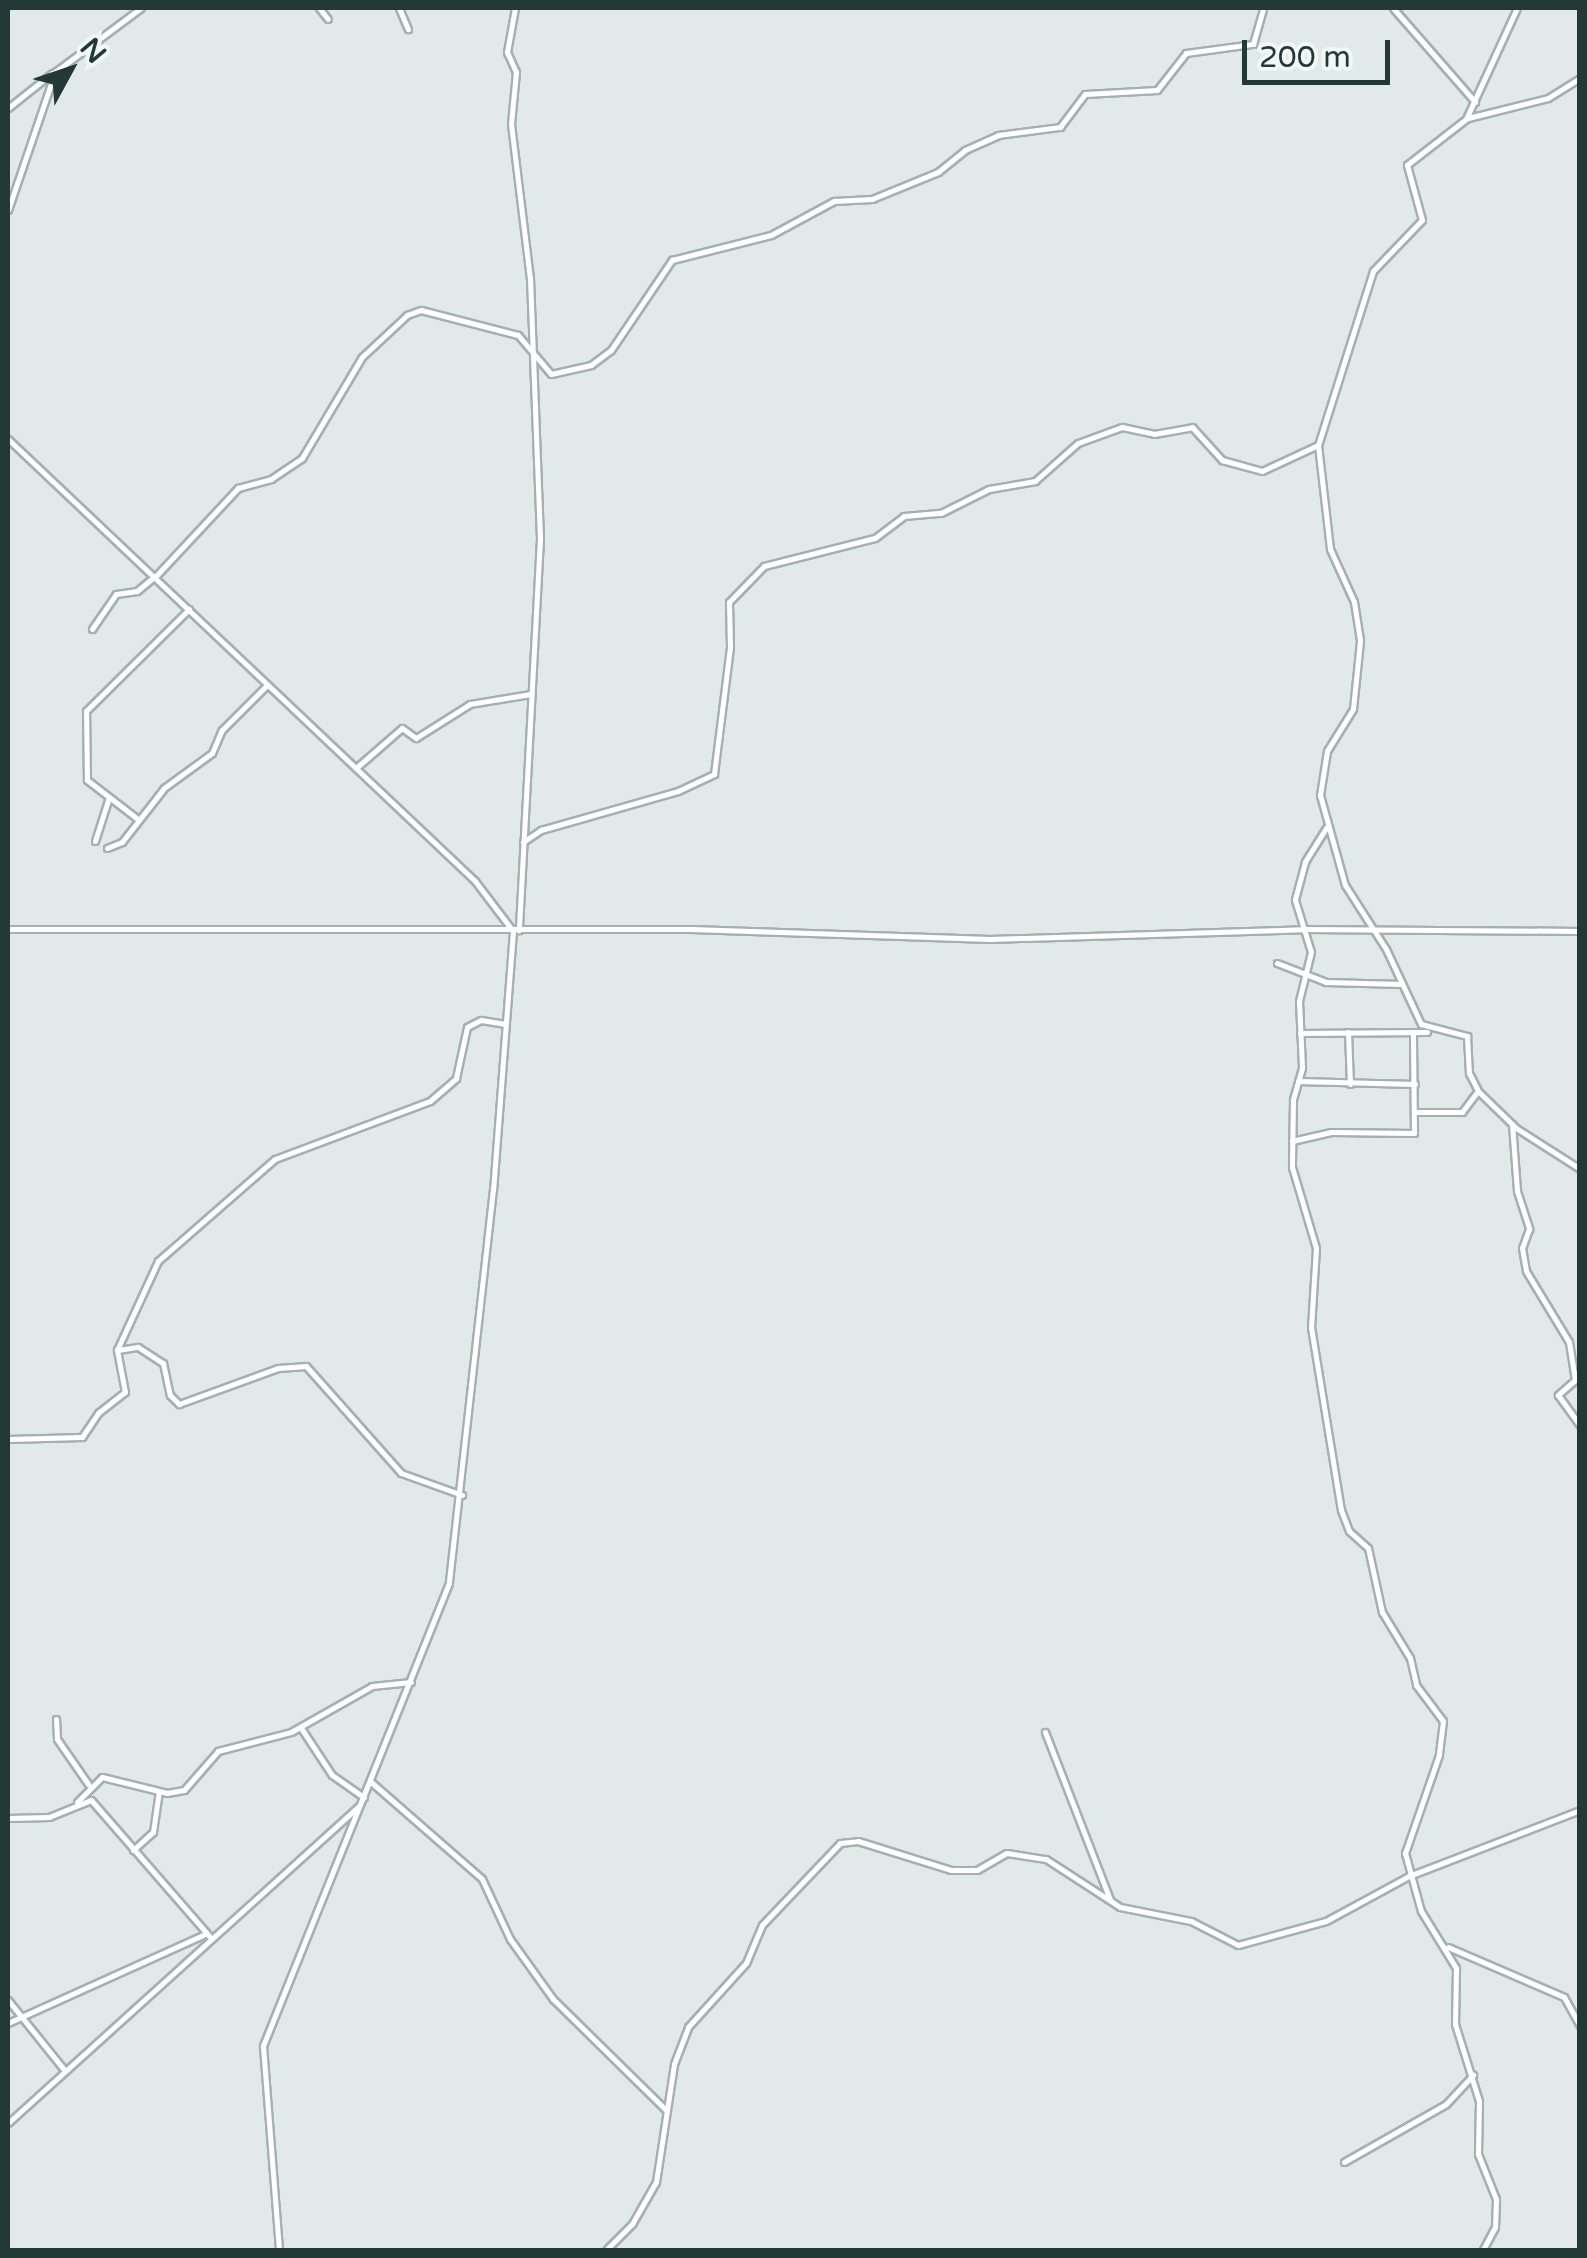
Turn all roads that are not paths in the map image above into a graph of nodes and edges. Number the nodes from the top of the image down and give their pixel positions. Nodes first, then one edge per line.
1 (140, 8) edge
2 (319, 8) edge
3 (398, 8) edge
4 (514, 8) edge
5 (1263, 8) edge
6 (1392, 8) edge
7 (1517, 8) edge
8 (328, 19) dead end
9 (408, 30) dead end
10 (55, 72) junction
11 (1580, 78) edge
12 (1475, 102) junction
13 (8, 108) edge
14 (1466, 119) junction
15 (8, 210) edge
16 (534, 358) junction
17 (8, 438) edge
18 (1318, 444) junction
19 (155, 577) junction
20 (189, 609) junction
21 (92, 629) dead end
22 (267, 685) junction
23 (533, 692) junction
24 (356, 768) junction
25 (109, 797) junction
26 (139, 820) junction
27 (1326, 828) junction
28 (95, 841) dead end
29 (522, 842) junction
30 (106, 848) dead end
31 (8, 929) edge
32 (1304, 929) junction
33 (1370, 930) junction
34 (516, 931) junction
35 (1580, 931) edge
36 (1277, 963) dead end
37 (1305, 976) junction
38 (1402, 984) junction
39 (506, 1024) junction
40 (1300, 1032) junction
41 (1348, 1032) junction
42 (1413, 1032) junction
43 (1431, 1032) junction
44 (1298, 1081) junction
45 (1350, 1084) junction
46 (1414, 1084) junction
47 (1478, 1092) junction
48 (1416, 1112) junction
49 (1512, 1124) junction
50 (1292, 1141) junction
51 (1580, 1170) edge
52 (118, 1350) junction
53 (1580, 1425) edge
54 (8, 1439) edge
55 (462, 1495) junction
56 (411, 1682) junction
57 (56, 1719) dead end
58 (300, 1728) junction
59 (1044, 1732) dead end
60 (371, 1782) junction
61 (88, 1784) junction
62 (159, 1791) junction
63 (173, 1792) junction
64 (364, 1798) junction
65 (77, 1802) junction
66 (161, 1802) junction
67 (360, 1805) junction
68 (1580, 1810) edge
69 (8, 1818) edge
70 (132, 1850) junction
71 (1409, 1876) junction
72 (1111, 1902) junction
73 (206, 1936) junction
74 (1445, 1946) junction
75 (8, 2000) edge
76 (22, 2018) junction
77 (8, 2023) edge
78 (1580, 2026) edge
79 (64, 2071) junction
80 (1473, 2075) junction
81 (668, 2110) junction
82 (8, 2123) edge
83 (1344, 2162) dead end
84 (279, 2250) edge
85 (606, 2250) edge
86 (1483, 2250) edge

1 - 10 street
2 - 8 street
3 - 9 street
4 - 16 street
5 - 16 street
6 - 12 street
7 - 12 street
10 - 13 street
10 - 15 street
11 - 14 street
12 - 14 street
14 - 18 street
16 - 19 street
16 - 23 street
17 - 19 street
18 - 27 street
18 - 29 street
19 - 20 street
19 - 21 street
20 - 22 street
20 - 25 street
22 - 24 street
22 - 26 street
23 - 24 street
23 - 29 street
24 - 34 street
25 - 26 street
25 - 28 street
26 - 30 street
27 - 32 street
27 - 33 street
29 - 34 street
31 - 34 street
32 - 33 street
32 - 34 street
32 - 37 street
33 - 35 street
33 - 38 street
34 - 39 street
36 - 37 street
37 - 38 street
37 - 40 street
38 - 43 street
39 - 52 street
39 - 55 street
40 - 41 street
40 - 44 street
41 - 42 street
41 - 45 street
42 - 43 street
42 - 46 street
43 - 47 street
44 - 45 street
44 - 50 street
45 - 46 street
46 - 48 street
47 - 48 street
47 - 49 street
48 - 50 street
49 - 51 street
49 - 53 street
50 - 71 street
52 - 54 street
52 - 55 street
55 - 56 street
56 - 58 street
56 - 60 street
57 - 61 street
58 - 63 street
58 - 64 street
59 - 72 street
60 - 64 street
60 - 81 street
61 - 62 street
61 - 65 street
62 - 63 street
62 - 66 street
63 - 66 street
64 - 67 street
65 - 69 street
65 - 70 street
66 - 70 street
67 - 73 street
67 - 84 street
68 - 71 street
70 - 73 street
71 - 72 street
71 - 74 street
72 - 81 street
73 - 76 street
73 - 79 street
74 - 78 street
74 - 80 street
75 - 76 street
76 - 77 street
76 - 79 street
79 - 82 street
80 - 83 street
80 - 86 street
81 - 85 street

